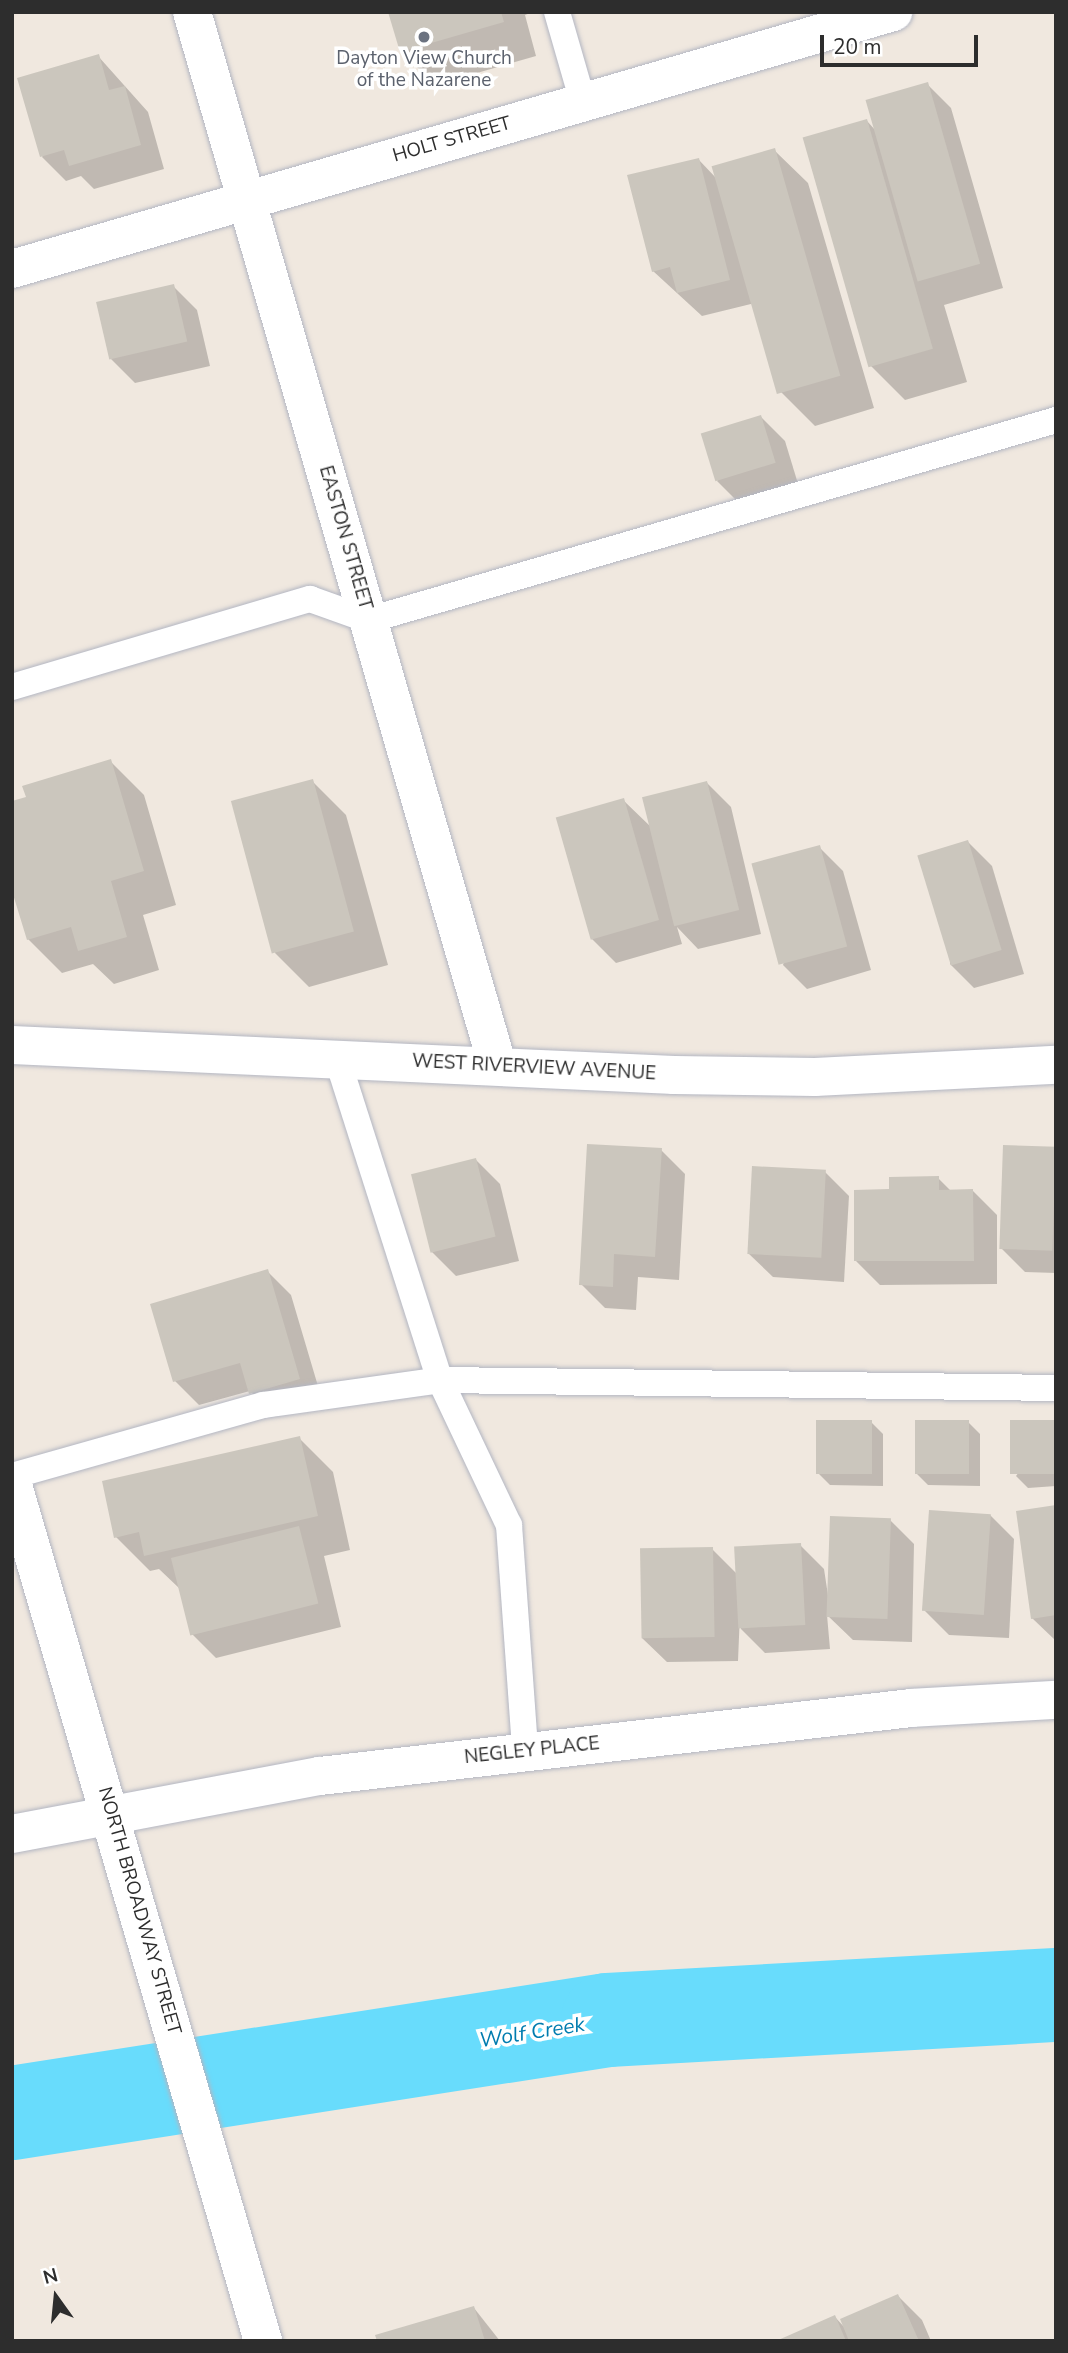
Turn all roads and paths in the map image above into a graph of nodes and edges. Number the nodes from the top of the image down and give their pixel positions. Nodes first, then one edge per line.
1 (192, 12) edge
2 (557, 12) edge
3 (892, 12) edge
4 (583, 102) junction
5 (248, 200) junction
6 (12, 269) edge
7 (1056, 420) edge
8 (369, 620) junction
9 (12, 687) edge
10 (12, 1045) edge
11 (337, 1058) junction
12 (497, 1064) junction
13 (1056, 1065) edge
14 (440, 1380) junction
15 (1056, 1388) edge
16 (12, 1476) edge
17 (12, 1482) edge
18 (1056, 1700) edge
19 (526, 1750) junction
20 (111, 1815) junction
21 (12, 1834) edge
22 (260, 2328) edge

1 - 5 street, EASTON STREET
2 - 4 lane
3 - 4 street, HOLT STREET
4 - 5 street, HOLT STREET
5 - 6 street, HOLT STREET
5 - 8 street, EASTON STREET
7 - 8 lane
8 - 9 lane
8 - 12 street, EASTON STREET
10 - 11 street, WEST RIVERVIEW AVENUE
11 - 12 street, WEST RIVERVIEW AVENUE
11 - 14 lane
12 - 13 street, WEST RIVERVIEW AVENUE
14 - 15 lane
14 - 16 lane
14 - 19 lane
17 - 20 street, NORTH BROADWAY STREET
18 - 19 street, NEGLEY PLACE
19 - 20 street, NEGLEY PLACE
20 - 21 street, NEGLEY PLACE
20 - 22 street, NORTH BROADWAY STREET

